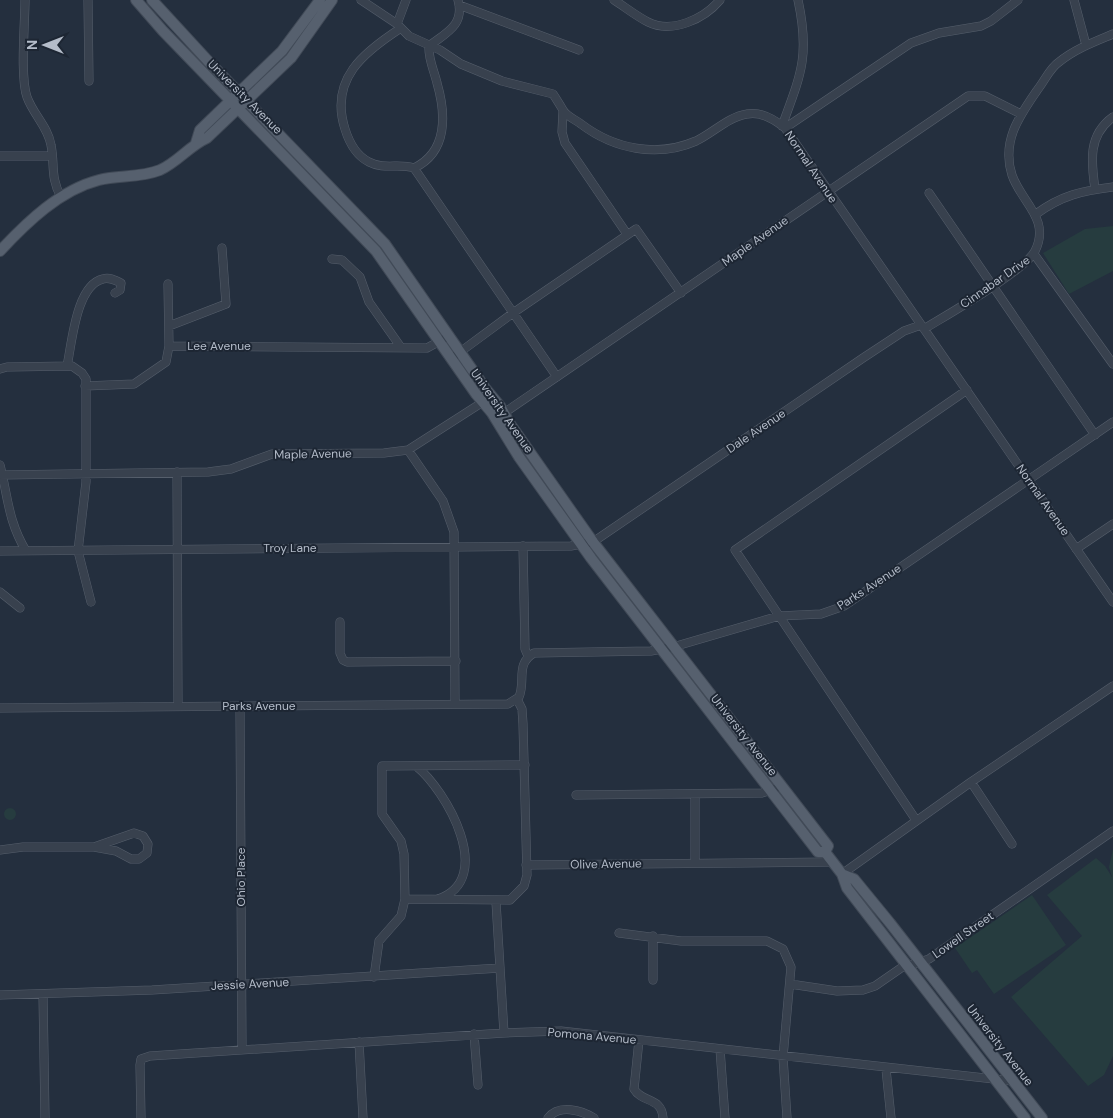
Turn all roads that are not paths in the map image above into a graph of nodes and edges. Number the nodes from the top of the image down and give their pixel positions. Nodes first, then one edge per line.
1 (25, 0) edge
2 (88, 0) edge
3 (136, 0) edge
4 (152, 0) edge
5 (320, 0) edge
6 (332, 0) edge
7 (360, 0) edge
8 (406, 0) edge
9 (614, 0) edge
10 (720, 0) edge
11 (798, 0) edge
12 (1018, 0) edge
13 (1074, 0) edge
14 (459, 3) edge
15 (399, 26) junction
16 (1113, 34) edge
17 (1086, 45) junction
18 (429, 46) junction
19 (579, 50) dead end
20 (89, 81) dead end
21 (239, 101) junction
22 (563, 111) junction
23 (1021, 114) junction
24 (1113, 117) edge
25 (784, 127) junction
26 (0, 156) edge
27 (52, 156) junction
28 (414, 168) junction
29 (1113, 187) edge
30 (1095, 189) junction
31 (828, 191) junction
32 (929, 193) dead end
33 (61, 197) junction
34 (1036, 214) junction
35 (627, 234) junction
36 (222, 248) dead end
37 (0, 251) edge
38 (1034, 254) junction
39 (332, 259) dead end
40 (168, 284) dead end
41 (992, 286) junction
42 (115, 293) dead end
43 (681, 293) junction
44 (513, 312) junction
45 (169, 326) junction
46 (923, 327) junction
47 (449, 336) junction
48 (440, 343) junction
49 (169, 346) junction
50 (400, 346) junction
51 (460, 352) junction
52 (451, 358) junction
53 (1113, 364) edge
54 (67, 366) junction
55 (0, 369) edge
56 (557, 377) junction
57 (85, 386) junction
58 (967, 390) junction
59 (492, 396) junction
60 (482, 402) junction
61 (505, 413) junction
62 (495, 420) junction
63 (1113, 422) edge
64 (1095, 435) junction
65 (408, 450) junction
66 (0, 465) edge
67 (178, 472) junction
68 (86, 473) junction
69 (1, 475) edge
70 (1028, 479) junction
71 (1113, 524) edge
72 (593, 542) junction
73 (581, 544) junction
74 (523, 546) junction
75 (455, 547) junction
76 (1076, 548) junction
77 (78, 550) junction
78 (176, 550) junction
79 (0, 551) edge
80 (26, 551) junction
81 (0, 592) edge
82 (91, 602) dead end
83 (1113, 602) edge
84 (20, 608) dead end
85 (779, 616) junction
86 (340, 622) dead end
87 (673, 647) junction
88 (660, 649) junction
89 (528, 656) junction
90 (456, 661) junction
91 (1113, 686) edge
92 (517, 699) junction
93 (455, 704) junction
94 (178, 706) junction
95 (240, 706) junction
96 (0, 708) edge
97 (525, 765) junction
98 (416, 766) junction
99 (971, 782) junction
100 (781, 786) junction
101 (771, 791) junction
102 (695, 794) junction
103 (576, 795) dead end
104 (916, 820) junction
105 (1113, 831) edge
106 (1012, 844) dead end
107 (94, 847) junction
108 (0, 850) edge
109 (826, 852) junction
110 (833, 862) junction
111 (696, 863) junction
112 (526, 865) junction
113 (842, 874) junction
114 (405, 898) junction
115 (434, 901) junction
116 (496, 902) junction
117 (619, 933) dead end
118 (652, 936) junction
119 (921, 963) junction
120 (910, 966) junction
121 (500, 968) junction
122 (374, 977) junction
123 (653, 980) dead end
124 (790, 984) junction
125 (242, 985) junction
126 (43, 994) junction
127 (0, 995) edge
128 (504, 1033) junction
129 (474, 1034) junction
130 (639, 1040) junction
131 (359, 1042) junction
132 (242, 1048) junction
133 (720, 1049) junction
134 (783, 1057) junction
135 (886, 1069) junction
136 (995, 1080) junction
137 (1012, 1081) junction
138 (478, 1086) dead end
139 (45, 1118) edge
140 (141, 1118) edge
141 (363, 1118) edge
142 (548, 1118) edge
143 (594, 1118) edge
144 (664, 1118) edge
145 (725, 1118) edge
146 (787, 1118) edge
147 (891, 1118) edge
148 (1025, 1118) edge
149 (1042, 1118) edge

1 - 27 street
2 - 20 street
3 - 21 main road, University Avenue
4 - 21 main road, University Avenue
5 - 21 main road
6 - 21 main road
7 - 15 street, Normal Avenue
8 - 15 street
9 - 10 street
11 - 25 street
12 - 25 street
13 - 17 street
14 - 18 street
14 - 19 street
15 - 18 street, Normal Avenue
15 - 28 street
16 - 17 street, Cinnabar Drive
17 - 23 street, Cinnabar Drive
18 - 22 street, Normal Avenue
18 - 28 street
21 - 33 main road
21 - 47 main road, University Avenue
21 - 48 main road, University Avenue
22 - 25 street, Normal Avenue
22 - 35 street
23 - 31 street, Maple Avenue
23 - 34 street, Cinnabar Drive
24 - 30 street
25 - 31 street, Normal Avenue
26 - 27 street
27 - 33 street
28 - 44 street
29 - 30 street
30 - 34 street
31 - 43 street, Maple Avenue
31 - 46 street, Normal Avenue
32 - 41 street
33 - 37 main road
34 - 38 street, Cinnabar Drive
35 - 43 street
35 - 44 street
36 - 45 street
38 - 41 street, Cinnabar Drive
38 - 53 street
39 - 50 street
40 - 45 street
41 - 46 street, Cinnabar Drive
41 - 64 street
42 - 54 street
43 - 56 street, Maple Avenue
44 - 51 street
44 - 56 street
45 - 49 street
46 - 58 street, Normal Avenue
46 - 72 street, Dale Avenue
47 - 48 street
47 - 51 main road, University Avenue
48 - 50 street, Lee Avenue
48 - 52 main road, University Avenue
49 - 50 street, Lee Avenue
49 - 57 street, Lee Avenue
51 - 52 street
51 - 59 main road, University Avenue
52 - 60 main road, University Avenue
54 - 55 street
54 - 57 street
56 - 61 street, Maple Avenue
57 - 68 street
58 - 70 street, Normal Avenue
58 - 85 street
59 - 60 street, Maple Avenue
59 - 61 main road, University Avenue
60 - 62 main road, University Avenue
60 - 65 street, Maple Avenue
61 - 62 street, Maple Avenue
61 - 72 main road, University Avenue
62 - 73 main road, University Avenue
63 - 64 street, Parks Avenue
64 - 70 street, Parks Avenue
65 - 67 street, Maple Avenue
65 - 75 street
66 - 69 street
67 - 68 street, Maple Avenue
67 - 78 street
68 - 69 street, Maple Avenue
68 - 77 street
69 - 80 street
70 - 76 street, Normal Avenue
70 - 85 street, Parks Avenue
71 - 76 street
72 - 73 street, Troy Lane
72 - 87 main road, University Avenue
73 - 74 street, Troy Lane
73 - 88 main road, University Avenue
74 - 75 street, Troy Lane
74 - 89 street
75 - 78 street, Troy Lane
75 - 90 street
76 - 83 street, Normal Avenue
77 - 78 street, Troy Lane
77 - 80 street, Troy Lane
77 - 82 street
78 - 94 street
79 - 80 street, Troy Lane
81 - 84 street
85 - 87 street, Parks Avenue
85 - 104 street
86 - 90 street
87 - 88 street, Parks Avenue
87 - 100 main road, University Avenue
88 - 89 street, Parks Avenue
88 - 101 main road, University Avenue
89 - 92 street
90 - 93 street
91 - 99 street
92 - 93 street, Parks Avenue
92 - 97 street
93 - 95 street, Parks Avenue
94 - 95 street, Parks Avenue
94 - 96 street, Parks Avenue
95 - 125 street, Ohio Place
97 - 98 street
97 - 112 street
98 - 114 street
98 - 115 street
99 - 104 street
99 - 106 street
100 - 101 street
100 - 109 main road, University Avenue
101 - 102 street
101 - 109 main road, University Avenue
102 - 103 street
102 - 111 street
104 - 113 street
105 - 119 street, Lowell Street
107 - 107 street
107 - 108 street
109 - 110 main road, University Avenue
110 - 111 street, Olive Avenue
110 - 113 main road, University Avenue
111 - 112 street, Olive Avenue
112 - 116 street
113 - 119 main road, University Avenue
113 - 120 main road, University Avenue
114 - 115 street
114 - 122 street
115 - 116 street
116 - 121 street
117 - 118 street
118 - 123 street
118 - 124 street
119 - 120 street, Lowell Street
119 - 137 main road, University Avenue
120 - 124 street, Lowell Street
120 - 136 main road, University Avenue
121 - 122 street, Jessie Avenue
121 - 128 street
122 - 125 street, Jessie Avenue
124 - 134 street
125 - 126 street, Jessie Avenue
125 - 132 street, Ohio Place
126 - 127 street, Jessie Avenue
126 - 139 street
128 - 129 street, Pomona Avenue
128 - 130 street, Pomona Avenue
129 - 131 street, Pomona Avenue
129 - 138 street
130 - 133 street, Pomona Avenue
130 - 144 street
131 - 132 street, Pomona Avenue
131 - 141 street
132 - 140 street, Pomona Avenue
133 - 134 street, Pomona Avenue
133 - 145 street
134 - 135 street, Pomona Avenue
134 - 146 street
135 - 136 street, Pomona Avenue
135 - 147 street
136 - 137 street, Pomona Avenue
136 - 148 main road, University Avenue
137 - 149 main road, University Avenue
142 - 143 street

